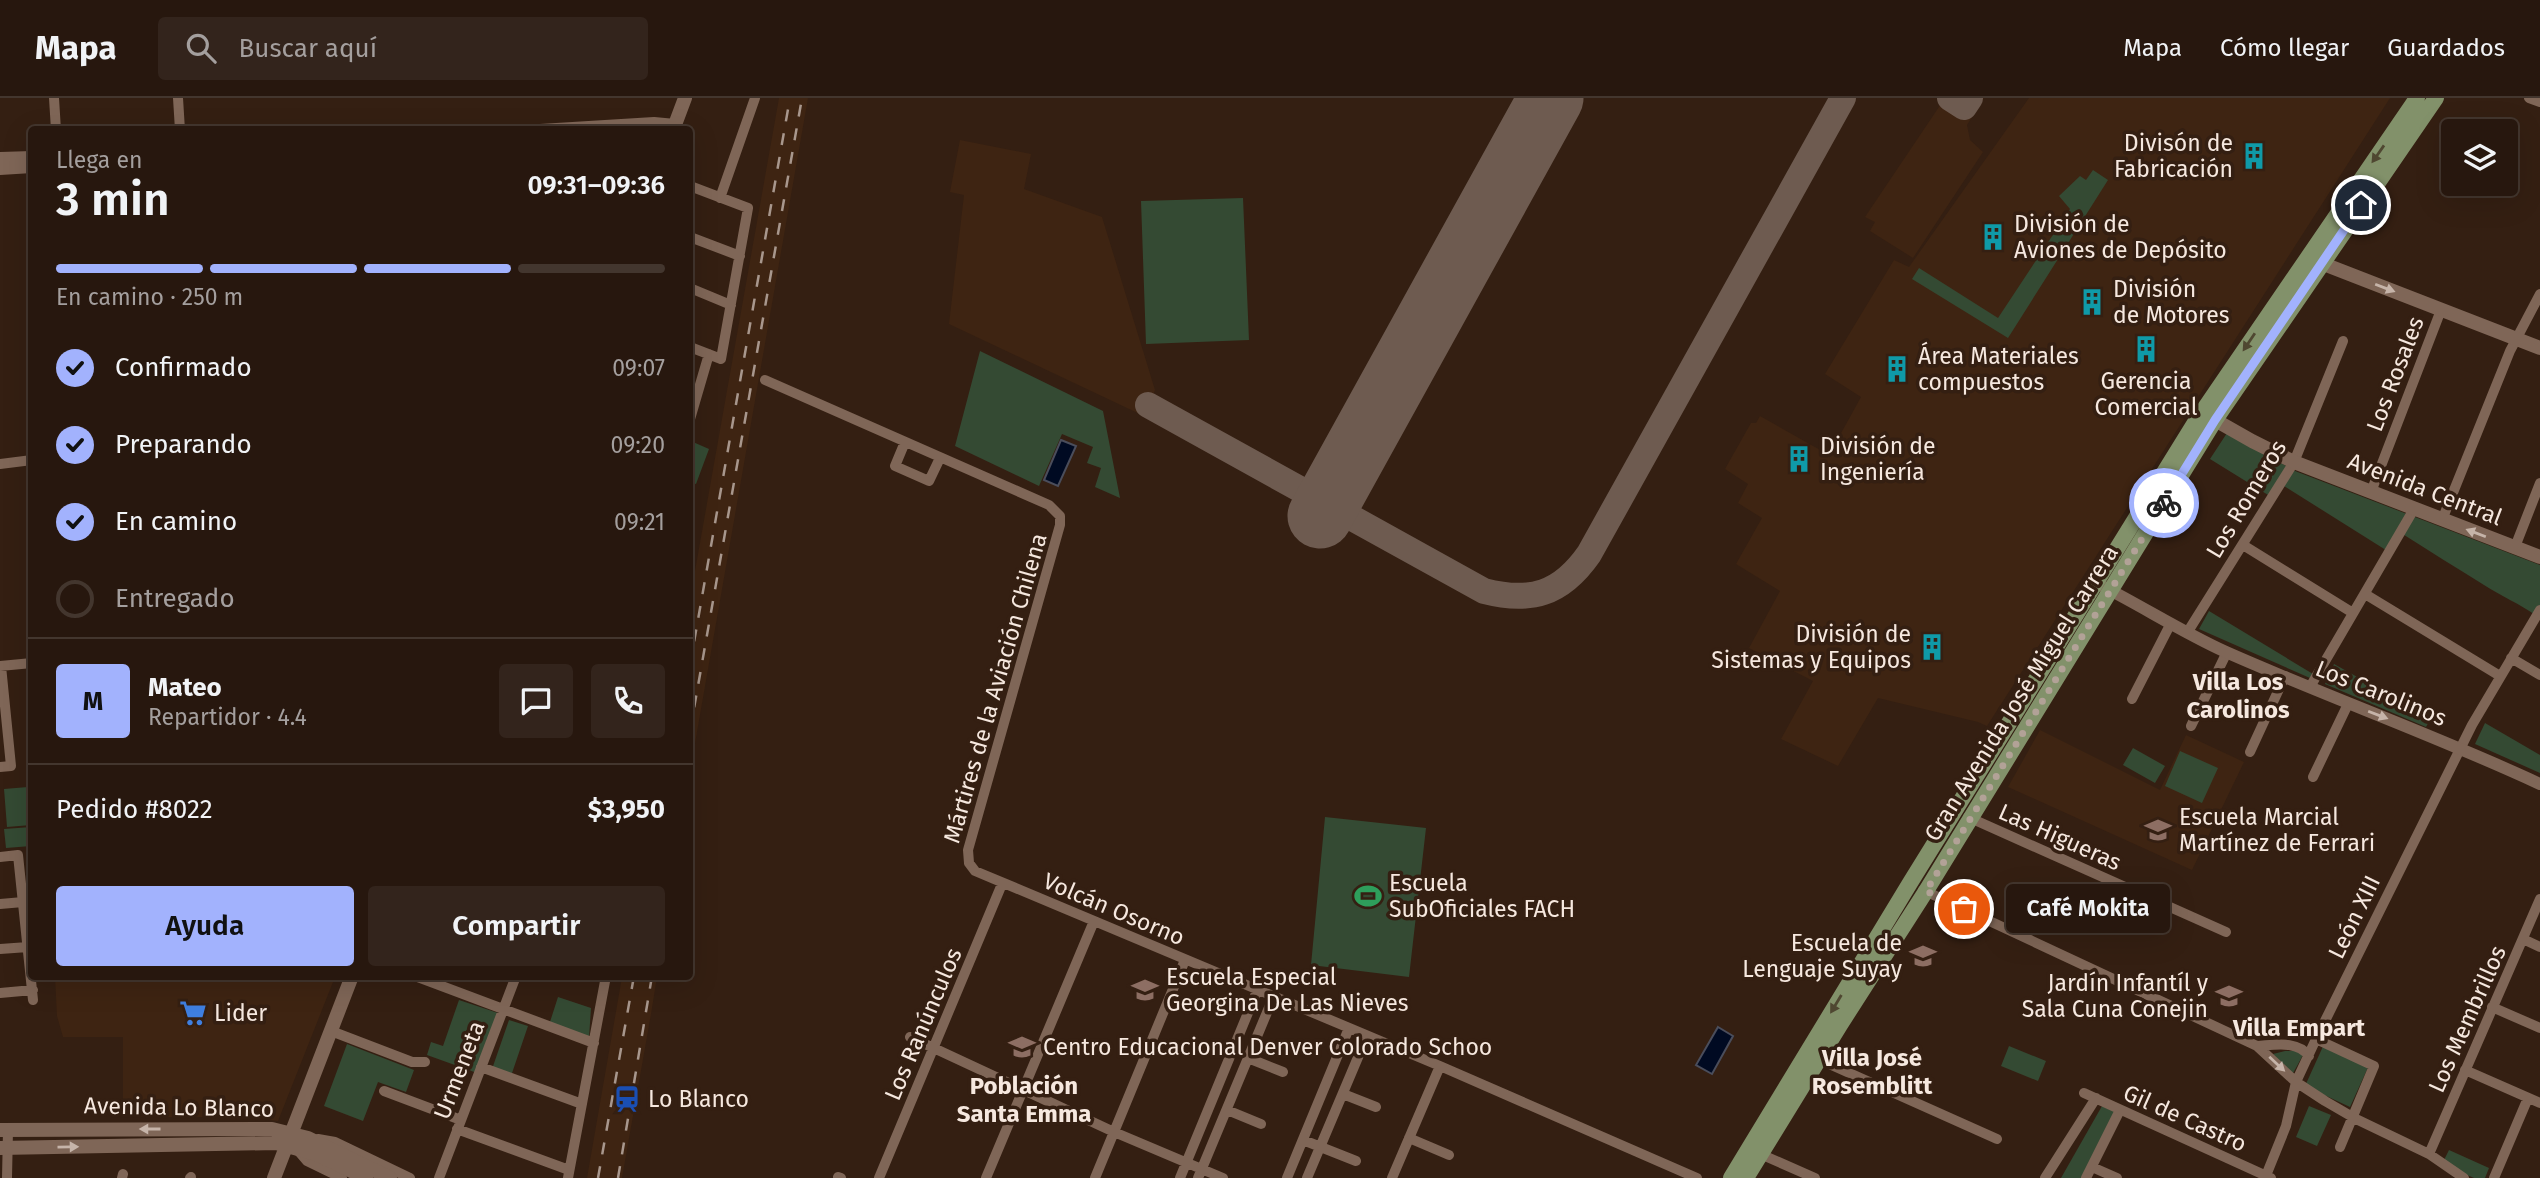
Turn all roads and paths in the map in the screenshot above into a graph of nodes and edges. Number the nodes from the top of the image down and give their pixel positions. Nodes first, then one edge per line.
1 (54, 98) edge
2 (178, 98) edge
3 (685, 98) edge
4 (755, 98) edge
5 (2417, 98) edge
6 (2436, 98) edge
7 (2529, 98) edge
8 (2540, 102) edge
9 (55, 126) edge
10 (180, 126) edge
11 (605, 126) edge
12 (669, 126) edge
13 (674, 126) edge
14 (28, 157) edge
15 (0, 159) edge
16 (28, 167) edge
17 (0, 169) edge
18 (693, 187) edge
19 (720, 198) junction
20 (693, 238) edge
21 (2315, 246) junction
22 (740, 256) junction
23 (2321, 263) junction
24 (693, 289) edge
25 (2540, 294) edge
26 (731, 305) junction
27 (2441, 310) junction
28 (2516, 339) junction
29 (2343, 341) dead end
30 (693, 348) edge
31 (2540, 348) edge
32 (709, 354) junction
33 (765, 380) dead end
34 (693, 409) edge
35 (2215, 420) junction
36 (2196, 421) junction
37 (905, 442) junction
38 (940, 458) junction
39 (28, 460) edge
40 (2294, 462) junction
41 (0, 464) edge
42 (2540, 483) edge
43 (2371, 492) junction
44 (2414, 509) junction
45 (2442, 520) junction
46 (2243, 545) junction
47 (2515, 547) junction
48 (2540, 557) edge
49 (2095, 582) junction
50 (2110, 590) junction
51 (2365, 594) junction
52 (2540, 610) edge
53 (2353, 613) junction
54 (2170, 625) junction
55 (2187, 633) junction
56 (2227, 652) junction
57 (2511, 657) junction
58 (28, 663) edge
59 (0, 666) edge
60 (2540, 675) edge
61 (2286, 676) junction
62 (2500, 676) junction
63 (2310, 687) junction
64 (2132, 699) dead end
65 (2348, 704) junction
66 (3, 721) edge
67 (2191, 726) dead end
68 (2461, 747) junction
69 (2250, 752) dead end
70 (5, 766) edge
71 (2313, 777) dead end
72 (2540, 784) edge
73 (1955, 811) junction
74 (1971, 818) junction
75 (0, 849) edge
76 (0, 856) edge
77 (979, 874) joint
78 (1910, 883) junction
79 (1002, 884) junction
80 (1926, 891) junction
81 (2540, 899) edge
82 (23, 902) junction
83 (0, 904) edge
84 (1094, 921) junction
85 (2226, 932) dead end
86 (2522, 939) junction
87 (28, 947) joint
88 (2540, 947) edge
89 (0, 949) edge
90 (1185, 960) junction
91 (31, 980) edge
92 (350, 980) edge
93 (425, 980) edge
94 (515, 980) edge
95 (605, 980) edge
96 (1257, 991) junction
97 (0, 993) edge
98 (1273, 998) junction
99 (2492, 1007) junction
100 (503, 1011) junction
101 (1349, 1028) junction
102 (2540, 1028) edge
103 (331, 1031) junction
104 (1367, 1036) junction
105 (910, 1037) dead end
106 (2316, 1039) junction
107 (594, 1043) junction
108 (2257, 1046) junction
109 (934, 1048) junction
110 (2309, 1056) junction
111 (1248, 1058) junction
112 (1818, 1059) junction
113 (425, 1062) dead end
114 (1440, 1066) junction
115 (481, 1068) junction
116 (2465, 1070) junction
117 (1283, 1072) dead end
118 (2297, 1082) junction
119 (1024, 1089) junction
120 (384, 1091) dead end
121 (2084, 1093) dead end
122 (1343, 1094) junction
123 (2096, 1098) junction
124 (2528, 1098) junction
125 (2540, 1103) edge
126 (582, 1104) junction
127 (1376, 1107) dead end
128 (1227, 1110) junction
129 (2120, 1110) junction
130 (2352, 1117) junction
131 (459, 1125) junction
132 (1261, 1125) dead end
133 (4, 1130) edge
134 (1114, 1132) junction
135 (308, 1138) junction
136 (1412, 1139) junction
137 (1997, 1139) dead end
138 (1303, 1140) junction
139 (291, 1141) junction
140 (4, 1147) edge
141 (1320, 1147) junction
142 (2340, 1147) dead end
143 (1755, 1151) junction
144 (2429, 1154) junction
145 (1449, 1155) dead end
146 (340, 1159) junction
147 (1356, 1161) dead end
148 (1186, 1163) junction
149 (2092, 1167) junction
150 (568, 1174) edge
151 (1200, 1174) edge
152 (2267, 1177) edge
153 (7, 1178) edge
154 (274, 1178) edge
155 (342, 1178) edge
156 (366, 1178) edge
157 (390, 1178) edge
158 (410, 1178) edge
159 (439, 1178) edge
160 (879, 1178) edge
161 (986, 1178) edge
162 (1095, 1178) edge
163 (1180, 1178) edge
164 (1223, 1178) edge
165 (1287, 1178) edge
166 (1307, 1178) edge
167 (1392, 1178) edge
168 (1697, 1178) edge
169 (1731, 1178) edge
170 (1746, 1178) edge
171 (1815, 1178) edge
172 (2045, 1178) edge
173 (2086, 1178) edge
174 (2117, 1178) edge
175 (2464, 1178) edge
176 (2494, 1178) edge

1 - 9 street
2 - 10 street
3 - 13 main road
4 - 19 street
5 -> 21 main road, Gran Avenida José Miguel Carrera
6 - 23 main road, Gran Avenida José Miguel Carrera
7 - 8 street
11 - 12 street
14 - 15 street
16 - 17 street
18 - 19 street
19 - 22 street
20 - 22 street
21 - 23 main road
21 -> 36 main road, Gran Avenida José Miguel Carrera
22 - 26 street
23 -> 27 main road
23 - 35 main road, Gran Avenida José Miguel Carrera
24 - 26 street
25 - 28 street
26 - 32 street
27 - 28 main road
27 - 43 street, Los Rosales
28 - 31 main road
28 - 45 street
29 - 40 street, Los Romeros
30 - 32 street
32 - 34 street
33 - 37 street, Mártires de la Aviación Chilena
35 - 36 main road
35 - 40 main road, Avenida Central
35 - 50 main road, Gran Avenida José Miguel Carrera
36 - 49 main road, Gran Avenida José Miguel Carrera
37 - 38 street, Mártires de la Aviación Chilena
37 - 38 street
38 - 77 street, Mártires de la Aviación Chilena
39 - 41 street
40 - 43 main road, Avenida Central
40 - 46 street, Los Romeros
42 - 47 street
43 - 44 main road, Avenida Central
44 - 45 main road, Avenida Central
44 - 51 street
47 -> 45 main road, Avenida Central
46 - 53 street
46 - 55 street, Los Romeros
47 - 48 main road, Avenida Central
49 - 50 street, Los Carolinos
49 - 73 main road, Gran Avenida José Miguel Carrera
50 - 54 street, Los Carolinos
50 - 74 main road, Gran Avenida José Miguel Carrera
51 - 53 street
51 - 62 street
52 - 57 street, León XIII
53 - 63 street
54 - 55 street, Los Carolinos
54 - 64 street
55 - 56 street, Los Carolinos
56 - 61 street, Los Carolinos
56 - 67 street
57 - 60 street
57 - 62 street, León XIII
58 - 59 street
59 - 66 street
61 - 63 street, Los Carolinos
61 - 69 street
62 - 68 street, León XIII
63 - 65 street, Los Carolinos
65 -> 68 street, Los Carolinos
65 - 71 street
66 - 70 street
68 - 72 street, Los Carolinos
68 - 106 street, León XIII
73 - 74 street, Las Higueras
73 - 78 main road, Gran Avenida José Miguel Carrera
74 - 80 main road, Gran Avenida José Miguel Carrera
74 - 85 street, Las Higueras
75 - 76 street
76 - 82 street
77 - 79 street, Volcán Osorno
78 - 80 street
78 -> 143 main road, Gran Avenida José Miguel Carrera
79 - 84 street, Volcán Osorno
79 - 109 street, Los Ranúnculos
80 - 108 street
80 - 112 main road, Gran Avenida José Miguel Carrera
81 - 86 street, Los Membrillos
82 - 83 street
82 - 87 street
84 - 90 street, Volcán Osorno
84 - 119 street
86 - 88 street
86 - 99 street, Los Membrillos
87 - 89 street
90 - 96 street, Volcán Osorno
90 - 134 street
91 - 97 street
92 - 103 main road
93 - 100 street
94 - 100 street, Urmeneta
95 - 107 street
96 - 98 street, Volcán Osorno
96 - 148 street
98 - 101 street, Volcán Osorno
98 - 111 street
99 - 102 street
99 - 116 street, Los Membrillos
100 - 107 street
100 - 115 street, Urmeneta
101 - 104 street, Volcán Osorno
101 - 138 street
103 - 113 street
103 - 139 main road
104 - 114 street, Volcán Osorno
104 - 122 street
105 - 109 street
106 - 110 street, León XIII
106 - 130 street
107 - 126 street
108 - 110 street
108 -> 118 street
109 - 119 street
109 - 160 street, Los Ranúnculos
110 - 118 street, León XIII
111 - 117 street
111 - 128 street
112 - 137 street
112 - 143 main road, Gran Avenida José Miguel Carrera
114 - 136 street
114 - 168 street, Volcán Osorno
115 - 126 street
115 - 131 street, Urmeneta
116 - 124 street
116 - 144 street, Los Membrillos
118 - 130 street
118 - 152 street, León XIII
119 - 134 street
119 - 161 street
120 - 131 street
121 - 123 street, Gil de Castro
122 - 127 street
122 - 141 street
123 - 129 street, Gil de Castro
123 - 172 street
124 - 125 street
124 - 176 street
126 - 150 street
128 - 132 street
128 - 151 street
129 - 149 street
129 - 152 street, Gil de Castro
130 - 142 street
130 - 144 street
131 - 150 street
131 - 159 street, Urmeneta
139 -> 133 main road, Avenida Lo Blanco
133 - 140 street
134 - 148 street
134 - 162 street
135 - 139 main road, Avenida Lo Blanco
135 - 146 main road, Avenida Lo Blanco
135 - 158 street
136 - 145 street
136 - 167 street
138 - 141 street
138 - 165 street
140 -> 139 main road, Avenida Lo Blanco
139 - 146 main road, Avenida Lo Blanco
139 - 154 main road
139 - 155 street
140 - 153 street
141 - 147 street
141 - 166 street
143 - 169 main road, Gran Avenida José Miguel Carrera
143 - 170 main road, Gran Avenida José Miguel Carrera
143 - 171 street
144 - 175 street
146 - 156 main road, Avenida Lo Blanco
146 - 157 main road, Avenida Lo Blanco
148 - 151 street
148 - 163 street
149 - 173 street
149 - 174 street
151 - 164 street

